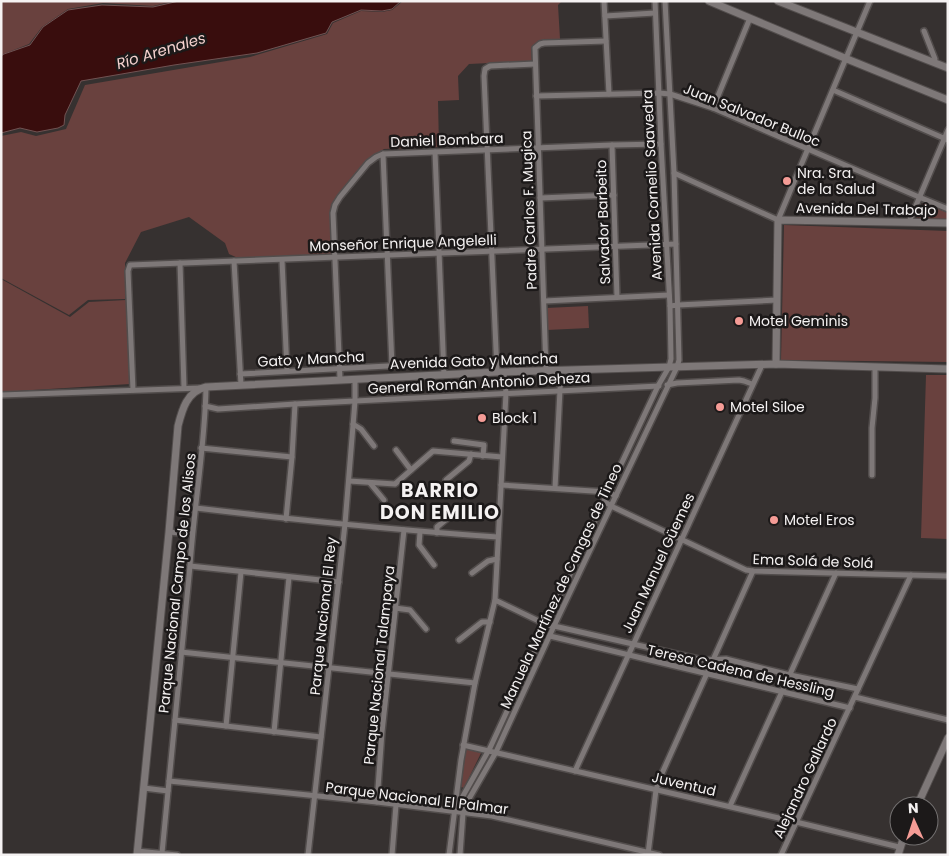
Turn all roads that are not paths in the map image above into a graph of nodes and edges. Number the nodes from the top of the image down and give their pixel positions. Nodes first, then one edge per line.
1 (604, 1) edge
2 (655, 1) edge
3 (665, 1) edge
4 (709, 1) edge
5 (778, 1) edge
6 (870, 1) edge
7 (655, 13) junction
8 (605, 16) junction
9 (750, 18) junction
10 (924, 31) dead end
11 (858, 32) junction
12 (606, 41) junction
13 (846, 59) junction
14 (934, 62) junction
15 (535, 64) junction
16 (948, 68) edge
17 (833, 90) junction
18 (659, 93) junction
19 (609, 94) junction
20 (670, 94) junction
21 (536, 96) junction
22 (948, 100) edge
23 (713, 108) junction
24 (948, 130) edge
25 (946, 139) edge
26 (661, 144) junction
27 (612, 145) junction
28 (538, 148) junction
29 (808, 149) junction
30 (487, 150) junction
31 (436, 152) junction
32 (383, 154) junction
33 (674, 173) junction
34 (614, 195) junction
35 (919, 197) junction
36 (540, 198) junction
37 (948, 209) edge
38 (778, 220) junction
39 (909, 222) junction
40 (948, 223) edge
41 (666, 244) junction
42 (676, 244) junction
43 (616, 246) junction
44 (542, 249) junction
45 (491, 251) junction
46 (439, 253) junction
47 (387, 255) junction
48 (335, 257) junction
49 (282, 260) junction
50 (234, 261) junction
51 (180, 263) junction
52 (669, 295) junction
53 (617, 298) junction
54 (777, 300) junction
55 (544, 301) junction
56 (678, 305) junction
57 (670, 306) junction
58 (443, 363) junction
59 (776, 364) junction
60 (762, 365) junction
61 (392, 366) junction
62 (669, 367) junction
63 (677, 367) junction
64 (875, 367) junction
65 (339, 368) junction
66 (948, 369) edge
67 (546, 370) junction
68 (561, 370) junction
69 (287, 371) junction
70 (500, 372) junction
71 (240, 374) junction
72 (444, 375) junction
73 (340, 379) junction
74 (355, 379) junction
75 (752, 384) junction
76 (241, 385) junction
77 (668, 385) junction
78 (658, 386) junction
79 (204, 387) junction
80 (184, 388) junction
81 (133, 390) junction
82 (560, 390) junction
83 (506, 393) junction
84 (1, 396) edge
85 (355, 401) junction
86 (295, 404) junction
87 (205, 406) junction
88 (353, 424) junction
89 (454, 441) dead end
90 (374, 446) dead end
91 (201, 448) junction
92 (396, 450) dead end
93 (471, 454) junction
94 (483, 456) junction
95 (292, 457) junction
96 (502, 457) junction
97 (411, 470) junction
98 (872, 475) dead end
99 (446, 480) dead end
100 (348, 481) junction
101 (370, 483) junction
102 (501, 485) junction
103 (555, 488) junction
104 (608, 492) junction
105 (616, 496) junction
106 (384, 500) dead end
107 (604, 501) junction
108 (611, 506) junction
109 (196, 508) junction
110 (460, 508) dead end
111 (286, 519) junction
112 (344, 524) junction
113 (404, 530) junction
114 (169, 532) junction
115 (420, 532) junction
116 (436, 533) junction
117 (192, 534) junction
118 (498, 537) junction
119 (682, 540) junction
120 (497, 559) junction
121 (434, 565) dead end
122 (190, 566) junction
123 (753, 571) junction
124 (241, 572) junction
125 (836, 572) junction
126 (472, 573) dead end
127 (911, 575) junction
128 (948, 576) edge
129 (289, 577) junction
130 (339, 582) junction
131 (495, 600) junction
132 (395, 608) junction
133 (490, 622) junction
134 (547, 626) junction
135 (554, 626) junction
136 (426, 629) dead end
137 (550, 636) junction
138 (459, 640) dead end
139 (633, 644) junction
140 (181, 652) junction
141 (628, 656) junction
142 (233, 657) junction
143 (713, 660) junction
144 (280, 662) junction
145 (330, 667) junction
146 (389, 673) junction
147 (707, 674) junction
148 (790, 675) junction
149 (475, 683) junction
150 (858, 690) junction
151 (782, 692) junction
152 (855, 697) junction
153 (850, 708) junction
154 (175, 720) junction
155 (948, 720) edge
156 (226, 726) junction
157 (274, 732) junction
158 (321, 737) junction
159 (948, 738) edge
160 (463, 745) junction
161 (489, 750) junction
162 (496, 752) junction
163 (575, 771) junction
164 (169, 781) junction
165 (144, 788) junction
166 (656, 790) junction
167 (168, 791) junction
168 (922, 796) edge
169 (315, 797) junction
170 (377, 802) junction
171 (396, 805) junction
172 (730, 806) junction
173 (454, 812) junction
174 (463, 813) junction
175 (796, 822) junction
176 (899, 847) joint
177 (137, 853) edge
178 (162, 853) junction
179 (648, 854) edge
180 (177, 855) edge
181 (308, 855) edge
182 (392, 855) edge
183 (450, 855) edge
184 (460, 855) edge
185 (659, 855) edge
186 (782, 855) edge
187 (898, 855) edge

1 - 8 street
2 - 7 street, Avenida Cornelio Saavedra
3 - 20 street, Avenida Cornelio Saavedra
4 - 9 street
5 - 11 street
6 - 11 street
7 - 8 street
7 - 18 street, Avenida Cornelio Saavedra
8 - 12 street
9 - 13 street
9 - 23 street
10 - 14 street
11 - 13 street
11 - 14 street
12 - 15 street, Padre Carlos F. Mugica
12 - 19 street
13 - 17 street
13 - 22 street
14 - 16 street
15 - 21 street, Padre Carlos F. Mugica
15 - 30 street
17 - 25 street
17 - 29 street
18 - 19 street, Juan Salvador Bulloc
18 - 20 street, Juan Salvador Bulloc
18 - 26 street, Avenida Cornelio Saavedra
19 - 21 street, Juan Salvador Bulloc
20 - 23 street, Juan Salvador Bulloc
20 - 33 street, Avenida Cornelio Saavedra
21 - 28 street, Padre Carlos F. Mugica
23 - 29 street, Juan Salvador Bulloc
24 - 25 street
25 - 35 street
26 - 27 street, Daniel Bombara
26 - 41 street, Avenida Cornelio Saavedra
27 - 28 street, Daniel Bombara
27 - 34 street, Salvador Barbeito
28 - 30 street, Daniel Bombara
28 - 36 street, Padre Carlos F. Mugica
29 - 35 street, Juan Salvador Bulloc
29 - 38 street
30 - 31 street, Daniel Bombara
30 - 45 street
31 - 32 street, Daniel Bombara
31 - 46 street
32 - 47 street
32 - 48 street
33 - 38 street, Avenida Del Trabajo
33 - 42 street, Avenida Cornelio Saavedra
34 - 36 street
34 - 43 street, Salvador Barbeito
35 - 37 street, Juan Salvador Bulloc
35 - 39 street
36 - 44 street, Padre Carlos F. Mugica
38 - 39 street, Avenida Del Trabajo
38 - 54 street
39 - 40 street, Avenida Del Trabajo
41 - 42 street, Monseñor Enrique Angelelli
41 - 43 street, Monseñor Enrique Angelelli
41 - 52 street, Avenida Cornelio Saavedra
42 - 56 street, Avenida Cornelio Saavedra
43 - 44 street, Monseñor Enrique Angelelli
43 - 53 street, Salvador Barbeito
44 - 45 street, Monseñor Enrique Angelelli
44 - 55 street, Padre Carlos F. Mugica
45 - 46 street, Monseñor Enrique Angelelli
45 - 70 street
46 - 47 street, Monseñor Enrique Angelelli
46 - 58 street
47 - 48 street, Monseñor Enrique Angelelli
47 - 61 street
48 - 49 street, Monseñor Enrique Angelelli
48 - 65 street
49 - 50 street, Monseñor Enrique Angelelli
49 - 69 street
50 - 51 street, Monseñor Enrique Angelelli
50 - 71 street
51 - 80 street
51 - 81 street, Monseñor Enrique Angelelli
52 - 53 street
52 - 57 street, Avenida Cornelio Saavedra
53 - 55 street
54 - 56 street
54 - 59 street
55 - 67 street, Padre Carlos F. Mugica
56 - 57 street
56 - 63 street, Avenida Cornelio Saavedra
57 - 62 street, Avenida Cornelio Saavedra
58 - 61 street, Gato y Mancha
58 - 72 street
59 - 60 street, Avenida Gato y Mancha
59 - 64 street, Avenida Gato y Mancha
60 - 63 street, Avenida Gato y Mancha
60 - 75 street, Juan Manuel Güemes
61 - 65 street, Gato y Mancha
62 - 63 street, Avenida Gato y Mancha
62 - 68 street, Avenida Gato y Mancha
62 - 78 street, Manuela Martínez de Cangas de Tineo
63 - 77 street, Manuela Martínez de Cangas de Tineo
64 - 66 street, Avenida Gato y Mancha
64 - 98 street
65 - 69 street, Gato y Mancha
65 - 73 street
67 - 68 street, Avenida Gato y Mancha
67 - 70 street, Avenida Gato y Mancha
68 - 82 street
69 - 71 street, Gato y Mancha
70 - 72 street, Avenida Gato y Mancha
70 - 83 street
71 - 76 street
72 - 74 street, Avenida Gato y Mancha
73 - 74 street, Avenida Gato y Mancha
73 - 76 street, Avenida Gato y Mancha
74 - 85 street, Parque Nacional El Rey
75 - 77 street, General Román Antonio Deheza
75 - 119 street, Juan Manuel Güemes
76 - 79 street, Avenida Gato y Mancha
77 - 78 street, General Román Antonio Deheza
77 - 105 street, Manuela Martínez de Cangas de Tineo
78 - 82 street, General Román Antonio Deheza
78 - 104 street, Manuela Martínez de Cangas de Tineo
79 - 80 street, Avenida Gato y Mancha
79 - 87 street, Parque Nacional Campo de los Alisos
79 - 114 street
80 - 81 street, Avenida Gato y Mancha
81 - 84 street, Avenida Gato y Mancha
82 - 83 street, General Román Antonio Deheza
82 - 103 street
83 - 85 street, General Román Antonio Deheza
83 - 96 street
85 - 86 street, General Román Antonio Deheza
85 - 88 street, Parque Nacional El Rey
86 - 87 street, General Román Antonio Deheza
86 - 95 street
87 - 91 street, Parque Nacional Campo de los Alisos
88 - 90 street
88 - 100 street, Parque Nacional El Rey
89 - 94 street
91 - 95 street
91 - 109 street, Parque Nacional Campo de los Alisos
92 - 97 street
93 - 94 street
93 - 97 street
93 - 99 street
94 - 96 street
95 - 111 street
96 - 102 street
97 - 101 street
100 - 101 street
100 - 112 street, Parque Nacional El Rey
101 - 106 street
102 - 103 street
102 - 118 street
103 - 104 street
104 - 105 street
104 - 107 street, Manuela Martínez de Cangas de Tineo
105 - 108 street, Manuela Martínez de Cangas de Tineo
107 - 108 street, Ema Solá de Solá
107 - 134 street, Manuela Martínez de Cangas de Tineo
108 - 119 street, Ema Solá de Solá
108 - 135 street, Manuela Martínez de Cangas de Tineo
109 - 111 street
109 - 117 street, Parque Nacional Campo de los Alisos
110 - 116 street
111 - 112 street
112 - 113 street
112 - 130 street, Parque Nacional El Rey
113 - 115 street
113 - 132 street, Parque Nacional Talampaya
114 - 117 street
114 - 165 street
115 - 116 street
115 - 121 street
116 - 118 street
117 - 122 street, Parque Nacional Campo de los Alisos
118 - 120 street
119 - 123 street, Ema Solá de Solá
119 - 139 street, Juan Manuel Güemes
120 - 126 street
120 - 131 street
122 - 124 street
122 - 140 street, Parque Nacional Campo de los Alisos
123 - 125 street, Ema Solá de Solá
123 - 143 street
124 - 129 street
124 - 142 street
125 - 127 street, Ema Solá de Solá
125 - 148 street
127 - 128 street, Ema Solá de Solá
127 - 150 street, Alejandro Gallardo
129 - 130 street
129 - 144 street
130 - 145 street, Parque Nacional El Rey
131 - 133 street
131 - 134 street, Teresa Cadena de Hessling
132 - 136 street
132 - 146 street, Parque Nacional Talampaya
133 - 138 street
133 - 149 street
134 - 135 street, Teresa Cadena de Hessling
134 - 137 street
134 - 161 street, Manuela Martínez de Cangas de Tineo
135 - 137 street, Manuela Martínez de Cangas de Tineo
135 - 139 street, Teresa Cadena de Hessling
137 - 141 street, Teresa Cadena de Hessling
137 - 162 street, Manuela Martínez de Cangas de Tineo
139 - 141 street, Juan Manuel Güemes
139 - 143 street, Teresa Cadena de Hessling
140 - 142 street
140 - 154 street, Parque Nacional Campo de los Alisos
141 - 147 street, Teresa Cadena de Hessling
141 - 163 street, Juan Manuel Güemes
142 - 144 street
142 - 156 street
143 - 147 street
143 - 148 street, Teresa Cadena de Hessling
144 - 145 street
144 - 157 street
145 - 146 street
145 - 158 street, Parque Nacional El Rey
146 - 149 street
146 - 170 street, Parque Nacional Talampaya
147 - 151 street, Teresa Cadena de Hessling
147 - 166 street
148 - 150 street, Teresa Cadena de Hessling
148 - 151 street
149 - 160 street
150 - 152 street, Alejandro Gallardo
151 - 153 street, Teresa Cadena de Hessling
151 - 172 street
152 - 153 street, Alejandro Gallardo
152 - 155 street
153 - 175 street, Alejandro Gallardo
154 - 156 street
154 - 164 street, Parque Nacional Campo de los Alisos
156 - 157 street
157 - 158 street
158 - 169 street, Parque Nacional El Rey
159 - 168 street
160 - 161 street, Juventud
160 - 173 street
161 - 162 street, Juventud
161 - 173 street, Manuela Martínez de Cangas de Tineo
162 - 163 street, Juventud
162 - 174 street, Manuela Martínez de Cangas de Tineo
163 - 166 street, Juventud
164 - 167 street, Parque Nacional Campo de los Alisos
164 - 169 street, Parque Nacional El Palmar
165 - 167 street
165 - 177 street
166 - 172 street, Juventud
166 - 179 street
167 - 178 street, Parque Nacional Campo de los Alisos
169 - 170 street, Parque Nacional El Palmar
169 - 181 street, Parque Nacional El Rey
170 - 171 street, Parque Nacional El Palmar
171 - 173 street, Parque Nacional El Palmar
171 - 182 street
172 - 175 street, Juventud
173 - 174 street, Parque Nacional El Palmar
173 - 183 street
174 - 179 street, Parque Nacional El Palmar
174 - 184 street
175 - 176 street, Juventud
175 - 186 street, Alejandro Gallardo
176 - 187 street
177 - 178 street
178 - 180 street
179 - 185 street, Parque Nacional El Palmar

